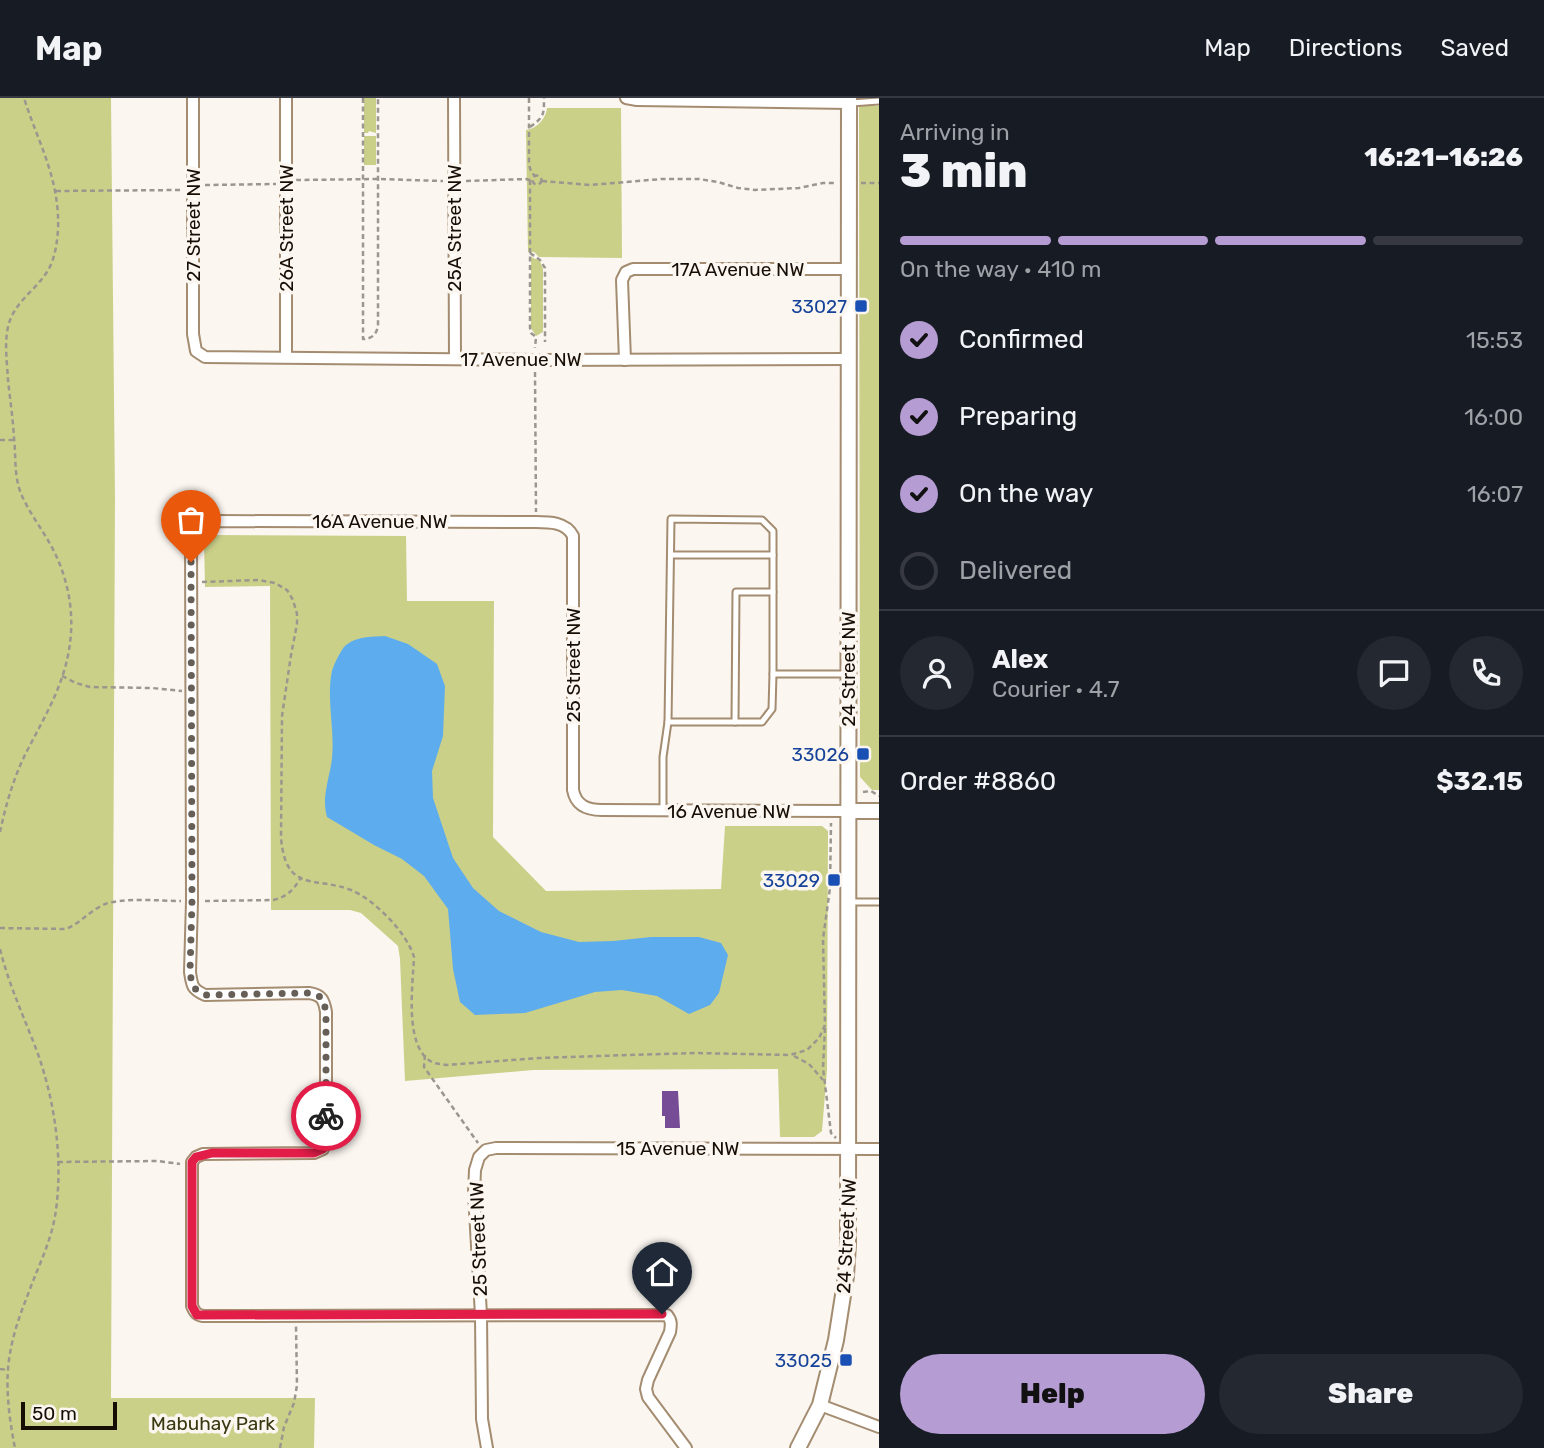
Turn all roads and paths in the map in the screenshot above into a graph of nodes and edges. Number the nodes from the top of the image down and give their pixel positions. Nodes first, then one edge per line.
1 (24, 98) edge
2 (193, 98) edge
3 (286, 98) edge
4 (363, 98) edge
5 (378, 98) edge
6 (454, 98) edge
7 (529, 98) edge
8 (544, 98) edge
9 (626, 98) edge
10 (849, 100) edge
11 (879, 101) edge
12 (529, 128) junction
13 (535, 176) junction
14 (363, 179) junction
15 (378, 179) junction
16 (295, 180) dead end
17 (531, 180) junction
18 (444, 181) dead end
19 (463, 181) dead end
20 (542, 181) junction
21 (841, 182) dead end
22 (868, 183) dead end
23 (879, 183) edge
24 (276, 184) dead end
25 (205, 185) dead end
26 (181, 190) dead end
27 (56, 191) junction
28 (530, 253) junction
29 (850, 269) junction
30 (544, 334) junction
31 (536, 337) junction
32 (545, 342) dead end
33 (535, 348) dead end
34 (196, 351) joint
35 (286, 357) junction
36 (455, 359) junction
37 (848, 359) junction
38 (625, 360) junction
39 (535, 365) dead end
40 (0, 440) edge
41 (15, 440) junction
42 (536, 522) junction
43 (565, 527) joint
44 (671, 555) junction
45 (773, 555) junction
46 (192, 582) junction
47 (773, 592) junction
48 (773, 674) junction
49 (848, 674) junction
50 (62, 676) junction
51 (192, 691) junction
52 (668, 722) junction
53 (735, 722) junction
54 (581, 804) joint
55 (663, 810) junction
56 (832, 811) junction
57 (849, 811) junction
58 (879, 811) edge
59 (0, 832) edge
60 (301, 878) junction
61 (181, 901) dead end
62 (204, 901) dead end
63 (848, 902) junction
64 (879, 902) edge
65 (0, 928) edge
66 (0, 949) edge
67 (825, 1025) junction
68 (425, 1055) junction
69 (790, 1055) junction
70 (824, 1081) junction
71 (849, 1149) junction
72 (879, 1149) edge
73 (482, 1155) junction
74 (194, 1161) junction
75 (58, 1162) junction
76 (296, 1315) junction
77 (481, 1315) junction
78 (0, 1369) edge
79 (8, 1370) junction
80 (820, 1405) junction
81 (879, 1427) edge
82 (16, 1448) edge
83 (280, 1448) edge
84 (487, 1448) edge
85 (686, 1448) edge
86 (798, 1448) edge

1 - 27 path
2 - 34 street, 27 Street NW
3 - 35 street, 26A Street NW
4 - 14 path
5 - 15 path
6 - 36 street, 25A Street NW
7 - 12 path
8 - 12 path
9 - 10 street
10 - 11 lane
10 - 29 street, 24 Street NW
12 - 13 path
13 - 17 path
13 - 20 path
14 - 15 path
14 - 15 path
14 - 16 path
15 - 18 path
17 - 19 path
17 - 20 path
17 - 28 path
20 - 21 path
22 - 23 path
24 - 25 path
26 - 27 path
27 - 41 path
28 - 30 path
28 - 31 path
29 - 37 street, 24 Street NW
29 - 38 street, 17A Avenue NW
30 - 31 path
30 - 32 path
31 - 33 path
34 - 35 street, 17 Avenue NW
35 - 36 street, 17 Avenue NW
36 - 38 street, 17 Avenue NW
37 - 38 street, 17 Avenue NW
37 - 49 street, 24 Street NW
39 - 42 path
40 - 41 path
41 - 50 path
42 - 43 street, 16A Avenue NW
42 - 46 street, 16A Avenue NW
43 - 54 street, 25 Street NW
44 - 45 lane
44 - 45 lane
44 - 52 lane
45 - 47 lane
46 - 51 street
46 - 60 path
47 - 48 lane
47 - 53 lane
48 - 49 lane
48 - 53 lane
49 - 57 street, 24 Street NW
50 - 51 path
50 - 59 path
51 - 74 street
52 - 53 lane
52 - 55 lane
54 - 55 street, 16 Avenue NW
55 - 56 street, 16 Avenue NW
56 - 57 street, 16 Avenue NW
56 - 67 path
57 - 58 street, 16 Avenue NW
57 - 63 street, 24 Street NW
60 - 62 path
60 - 68 path
61 - 65 path
63 - 64 lane
63 - 71 street, 24 Street NW
66 - 75 path
67 - 69 path
67 - 70 path
68 - 69 path
68 - 73 path
69 - 70 path
70 - 71 path
71 - 72 street, 15 Avenue NW
71 - 73 street, 15 Avenue NW
71 - 80 street, 24 Street NW
73 - 77 street, 25 Street NW
74 - 75 path
74 - 76 street
75 - 79 path
76 - 77 street
76 - 83 path
77 - 84 street, 25 Street NW
77 - 85 street
78 - 79 path
79 - 82 path
80 - 81 street
80 - 86 street, 24 Street NW

